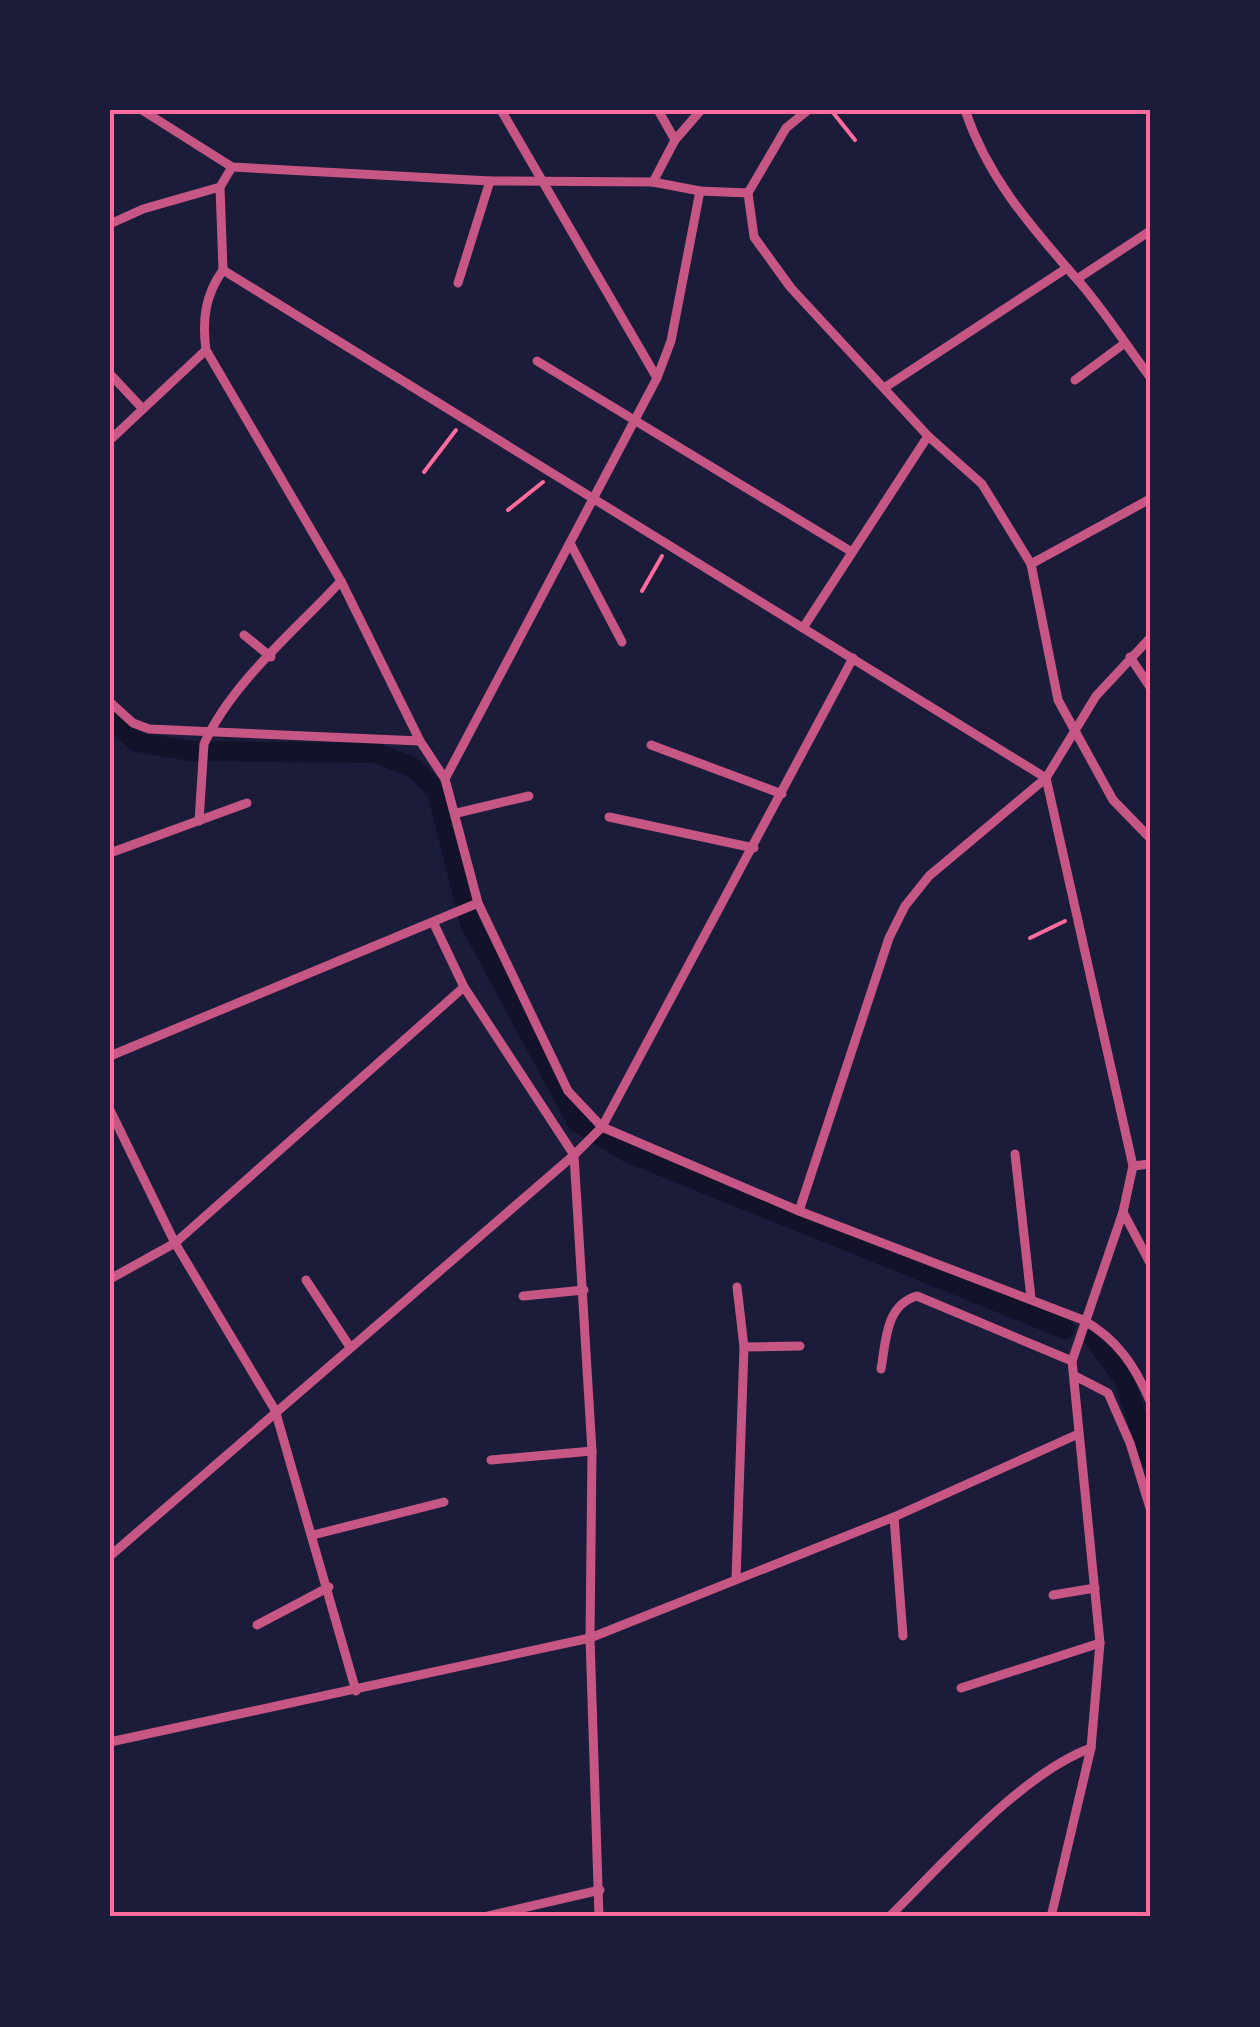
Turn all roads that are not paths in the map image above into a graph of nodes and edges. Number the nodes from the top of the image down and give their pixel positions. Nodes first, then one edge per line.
1 (142, 110) edge
2 (501, 110) edge
3 (658, 110) edge
4 (702, 110) edge
5 (808, 110) edge
6 (965, 110) edge
7 (675, 140) junction
8 (232, 167) junction
9 (543, 181) junction
10 (490, 182) junction
11 (653, 182) junction
12 (220, 187) junction
13 (700, 191) junction
14 (748, 193) junction
15 (110, 224) edge
16 (1150, 231) edge
17 (1066, 268) junction
18 (223, 270) junction
19 (1078, 279) junction
20 (458, 284) dead end
21 (1125, 343) junction
22 (206, 350) junction
23 (536, 361) dead end
24 (1149, 373) edge
25 (110, 374) edge
26 (657, 378) junction
27 (1074, 380) dead end
28 (884, 388) junction
29 (141, 408) junction
30 (635, 421) junction
31 (928, 436) junction
32 (110, 440) edge
33 (596, 497) junction
34 (1150, 499) edge
35 (570, 544) junction
36 (852, 552) junction
37 (1031, 564) junction
38 (341, 581) junction
39 (802, 628) junction
40 (244, 635) dead end
41 (1150, 638) edge
42 (622, 642) dead end
43 (271, 657) junction
44 (1130, 657) junction
45 (853, 658) junction
46 (1150, 687) edge
47 (110, 702) edge
48 (1072, 730) junction
49 (209, 732) junction
50 (420, 740) junction
51 (651, 745) dead end
52 (1046, 778) junction
53 (445, 779) junction
54 (782, 794) junction
55 (529, 796) dead end
56 (246, 803) dead end
57 (457, 814) junction
58 (609, 818) dead end
59 (199, 821) junction
60 (1150, 838) edge
61 (754, 848) junction
62 (110, 853) edge
63 (478, 903) junction
64 (438, 922) junction
65 (464, 987) junction
66 (110, 1056) edge
67 (110, 1110) edge
68 (598, 1130) junction
69 (578, 1152) junction
70 (1016, 1154) dead end
71 (1150, 1164) edge
72 (1132, 1166) junction
73 (799, 1210) junction
74 (1123, 1212) junction
75 (175, 1243) junction
76 (1150, 1263) edge
77 (110, 1279) edge
78 (306, 1280) dead end
79 (737, 1287) dead end
80 (584, 1290) junction
81 (523, 1296) dead end
82 (1031, 1298) junction
83 (1083, 1320) junction
84 (744, 1346) junction
85 (800, 1346) dead end
86 (350, 1347) junction
87 (1072, 1361) junction
88 (881, 1369) dead end
89 (1075, 1376) junction
90 (1150, 1401) edge
91 (276, 1410) junction
92 (1076, 1435) junction
93 (592, 1451) junction
94 (491, 1460) dead end
95 (444, 1502) dead end
96 (1150, 1508) edge
97 (894, 1517) junction
98 (313, 1535) junction
99 (110, 1556) edge
100 (736, 1579) junction
101 (329, 1586) junction
102 (1095, 1588) junction
103 (1053, 1594) dead end
104 (257, 1626) dead end
105 (904, 1636) dead end
106 (590, 1638) junction
107 (1100, 1643) junction
108 (961, 1688) dead end
109 (356, 1691) junction
110 (110, 1742) edge
111 (1091, 1748) junction
112 (600, 1890) junction
113 (484, 1917) edge
114 (600, 1917) edge
115 (889, 1917) edge
116 (1051, 1917) edge

1 - 8 street
2 - 9 street
3 - 7 street
4 - 7 street
5 - 14 street
6 - 17 street
7 - 11 street
8 - 10 street
8 - 12 street
9 - 10 street
9 - 11 street
9 - 26 street
10 - 20 street
11 - 13 street
12 - 15 street
12 - 18 street
13 - 14 street
13 - 26 street
14 - 28 street
16 - 19 street
17 - 19 street
17 - 28 street
18 - 22 street
18 - 33 street
19 - 21 street
21 - 24 street
21 - 27 street
22 - 29 street
22 - 38 street
23 - 30 street
25 - 29 street
26 - 30 street
28 - 31 street
29 - 32 street
30 - 33 street
30 - 36 street
31 - 36 street
31 - 37 street
33 - 35 street
33 - 39 street
34 - 37 street
35 - 42 street
35 - 53 street
36 - 39 street
37 - 48 street
38 - 43 street
38 - 50 street
39 - 45 street
40 - 43 street
41 - 44 street
43 - 49 street
44 - 46 street
44 - 48 street
45 - 52 street
45 - 54 street
47 - 49 street
48 - 52 street
48 - 60 street
49 - 50 street
49 - 59 street
50 - 53 street
51 - 54 street
52 - 72 street
52 - 73 street
53 - 57 street
54 - 61 street
55 - 57 street
56 - 59 street
57 - 63 street
58 - 61 street
59 - 62 street
61 - 68 street
63 - 64 street
63 - 68 street
64 - 65 street
64 - 66 street
65 - 69 street
65 - 75 street
67 - 75 street
68 - 69 street
68 - 73 street
69 - 80 street
69 - 86 street
70 - 82 street
71 - 72 street
72 - 74 street
73 - 82 street
74 - 76 street
74 - 83 street
75 - 77 street
75 - 91 street
78 - 86 street
79 - 84 street
80 - 81 street
80 - 93 street
82 - 83 street
83 - 87 street
83 - 90 street
84 - 85 street
84 - 100 street
86 - 91 street
87 - 88 street
87 - 89 street
89 - 92 street
89 - 96 street
91 - 98 street
91 - 99 street
92 - 97 street
92 - 102 street
93 - 94 street
93 - 106 street
95 - 98 street
97 - 100 street
97 - 105 street
98 - 101 street
100 - 106 street
101 - 104 street
101 - 109 street
102 - 103 street
102 - 107 street
106 - 109 street
106 - 112 street
107 - 108 street
107 - 111 street
109 - 110 street
111 - 115 street
111 - 116 street
112 - 113 street
112 - 114 street

